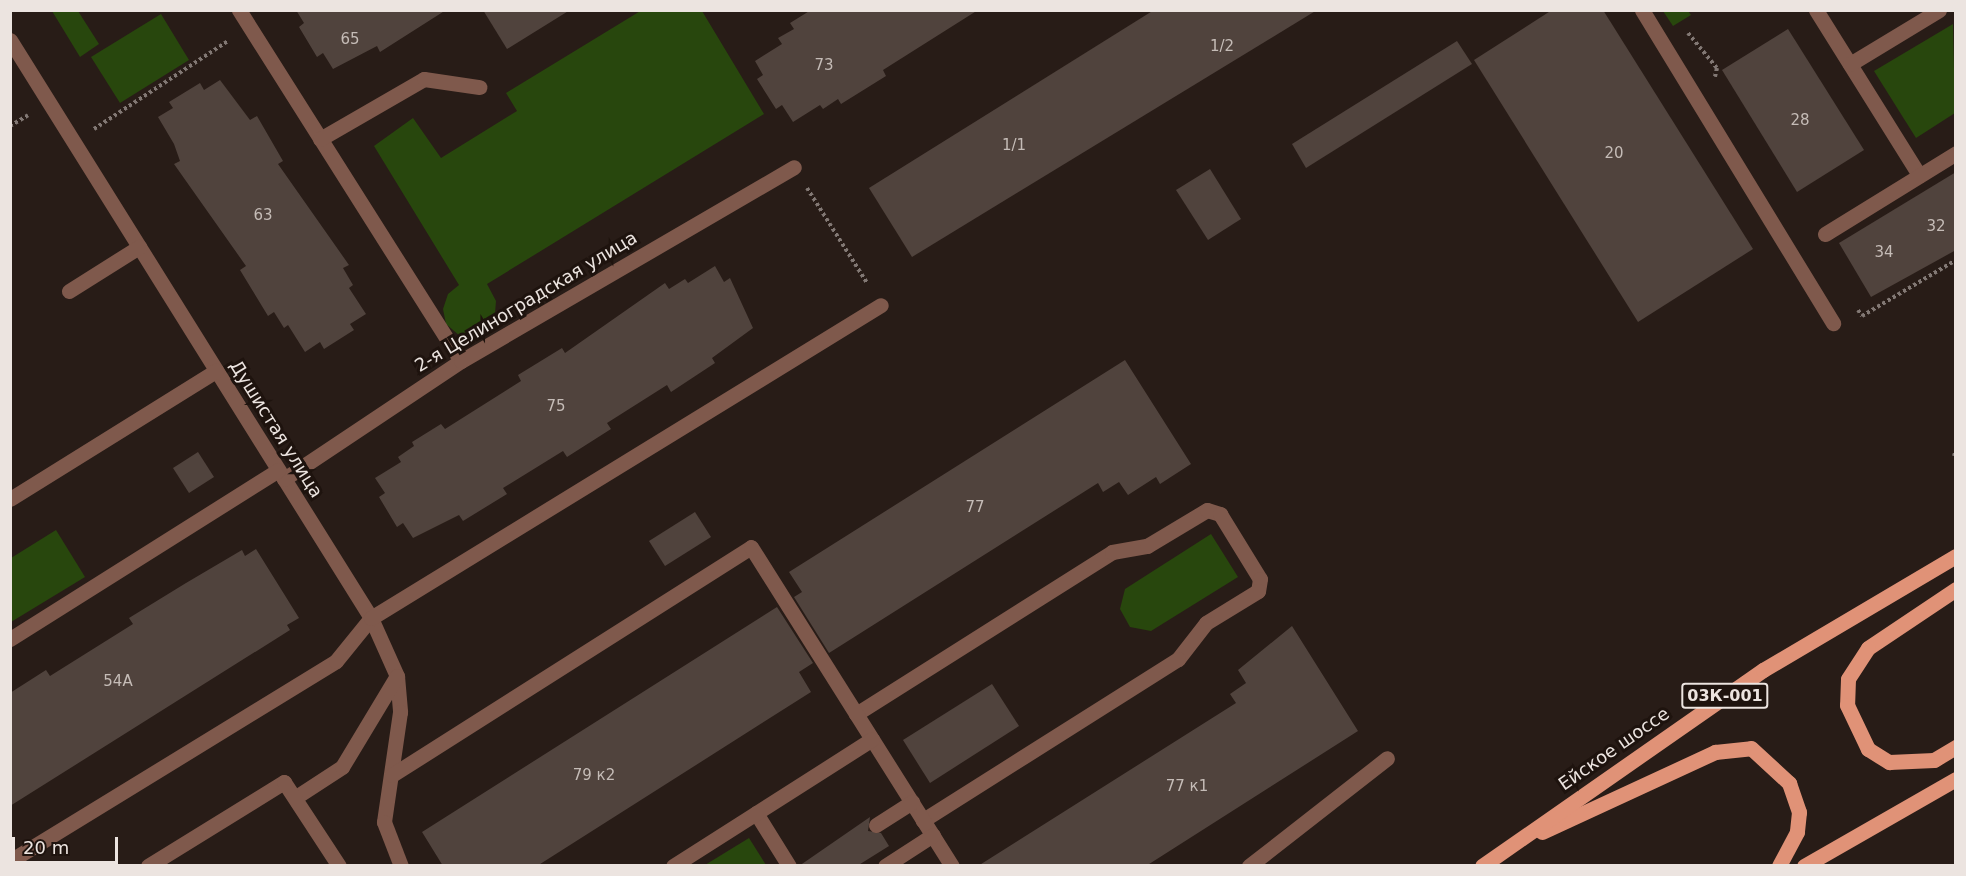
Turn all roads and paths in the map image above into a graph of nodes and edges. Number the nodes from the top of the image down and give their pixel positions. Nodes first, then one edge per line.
1 (239, 10) edge
2 (1642, 10) edge
3 (1816, 10) edge
4 (1939, 10) edge
5 (248, 27) junction
6 (1683, 27) dead end
7 (10, 40) edge
8 (1708, 54) dead end
9 (1850, 64) junction
10 (479, 87) dead end
11 (320, 139) junction
12 (74, 142) junction
13 (1956, 153) edge
14 (794, 167) joint
15 (1919, 175) junction
16 (1826, 234) dead end
17 (140, 247) junction
18 (1956, 260) edge
19 (69, 291) dead end
20 (881, 305) joint
21 (1856, 307) dead end
22 (1833, 323) dead end
23 (461, 361) junction
24 (216, 371) junction
25 (1956, 450) edge
26 (1954, 456) dead end
27 (281, 474) junction
28 (10, 499) edge
29 (1956, 556) edge
30 (1956, 589) edge
31 (371, 618) junction
32 (10, 639) edge
33 (397, 676) junction
34 (856, 714) junction
35 (872, 739) junction
36 (1956, 747) edge
37 (1387, 758) dead end
38 (392, 775) junction
39 (1956, 779) edge
40 (296, 797) junction
41 (912, 802) junction
42 (756, 813) junction
43 (923, 820) junction
44 (876, 825) dead end
45 (933, 835) junction
46 (1504, 850) junction
47 (10, 861) edge
48 (147, 866) edge
49 (339, 866) edge
50 (401, 866) edge
51 (673, 866) edge
52 (789, 866) edge
53 (885, 866) edge
54 (952, 866) edge
55 (1249, 866) edge
56 (1482, 866) edge
57 (1779, 866) edge
58 (1804, 866) edge

1 - 5 street
2 - 22 street
3 - 9 street
4 - 9 street
5 - 11 street
5 - 12 path
6 - 8 path
7 - 12 street, Душистая улица
9 - 15 street
10 - 11 street
11 - 23 street
12 - 17 street, Душистая улица
13 - 15 street
14 - 20 path
14 - 23 street, 2-я Целиноградская улица
15 - 16 street
17 - 19 street
17 - 24 street, Душистая улица
18 - 21 path
20 - 31 street
23 - 27 street, 2-я Целиноградская улица
24 - 27 street, Душистая улица
24 - 28 street
25 - 26 path
27 - 31 street, Душистая улица
27 - 32 street, 2-я Целиноградская улица
29 - 46 main road, Ейское шоссе / 03К-001
30 - 36 main road
31 - 33 street, Душистая улица
31 - 47 street
33 - 38 street, Душистая улица
33 - 40 street
34 - 35 street
34 - 38 street
34 - 43 street
35 - 41 street
35 - 42 street
37 - 55 street
38 - 50 street, Душистая улица
39 - 58 main road
40 - 48 street
40 - 49 street
41 - 43 street
41 - 44 street
42 - 51 street
42 - 52 street
43 - 45 street
45 - 53 street
45 - 54 street
46 - 56 main road, Ейское шоссе / 03К-001
46 - 57 main road, 03К-001

